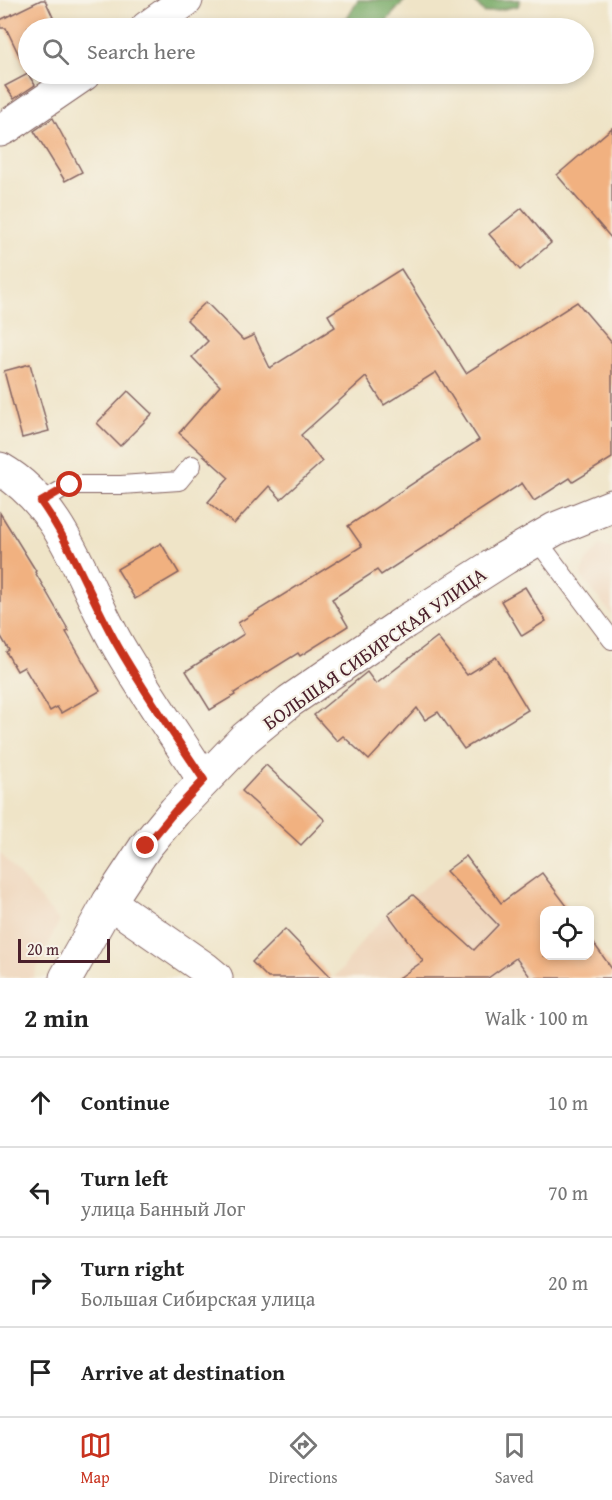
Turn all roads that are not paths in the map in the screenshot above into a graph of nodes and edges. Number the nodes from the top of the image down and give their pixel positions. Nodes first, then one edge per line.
1 (186, 0) edge
2 (161, 18) edge
3 (69, 84) edge
4 (0, 130) edge
5 (192, 465) dead end
6 (0, 469) edge
7 (41, 502) junction
8 (612, 506) edge
9 (537, 540) junction
10 (612, 640) edge
11 (204, 780) junction
12 (110, 902) junction
13 (66, 978) edge
14 (216, 978) edge

1 - 2 street
3 - 4 street
5 - 7 lane
6 - 7 street
7 - 11 street
8 - 9 street, БОЛЬШАЯ СИБИРСКАЯ УЛИЦА
9 - 10 lane
9 - 11 street, БОЛЬШАЯ СИБИРСКАЯ УЛИЦА
11 - 12 street, БОЛЬШАЯ СИБИРСКАЯ УЛИЦА
12 - 13 street, БОЛЬШАЯ СИБИРСКАЯ УЛИЦА
12 - 14 street

